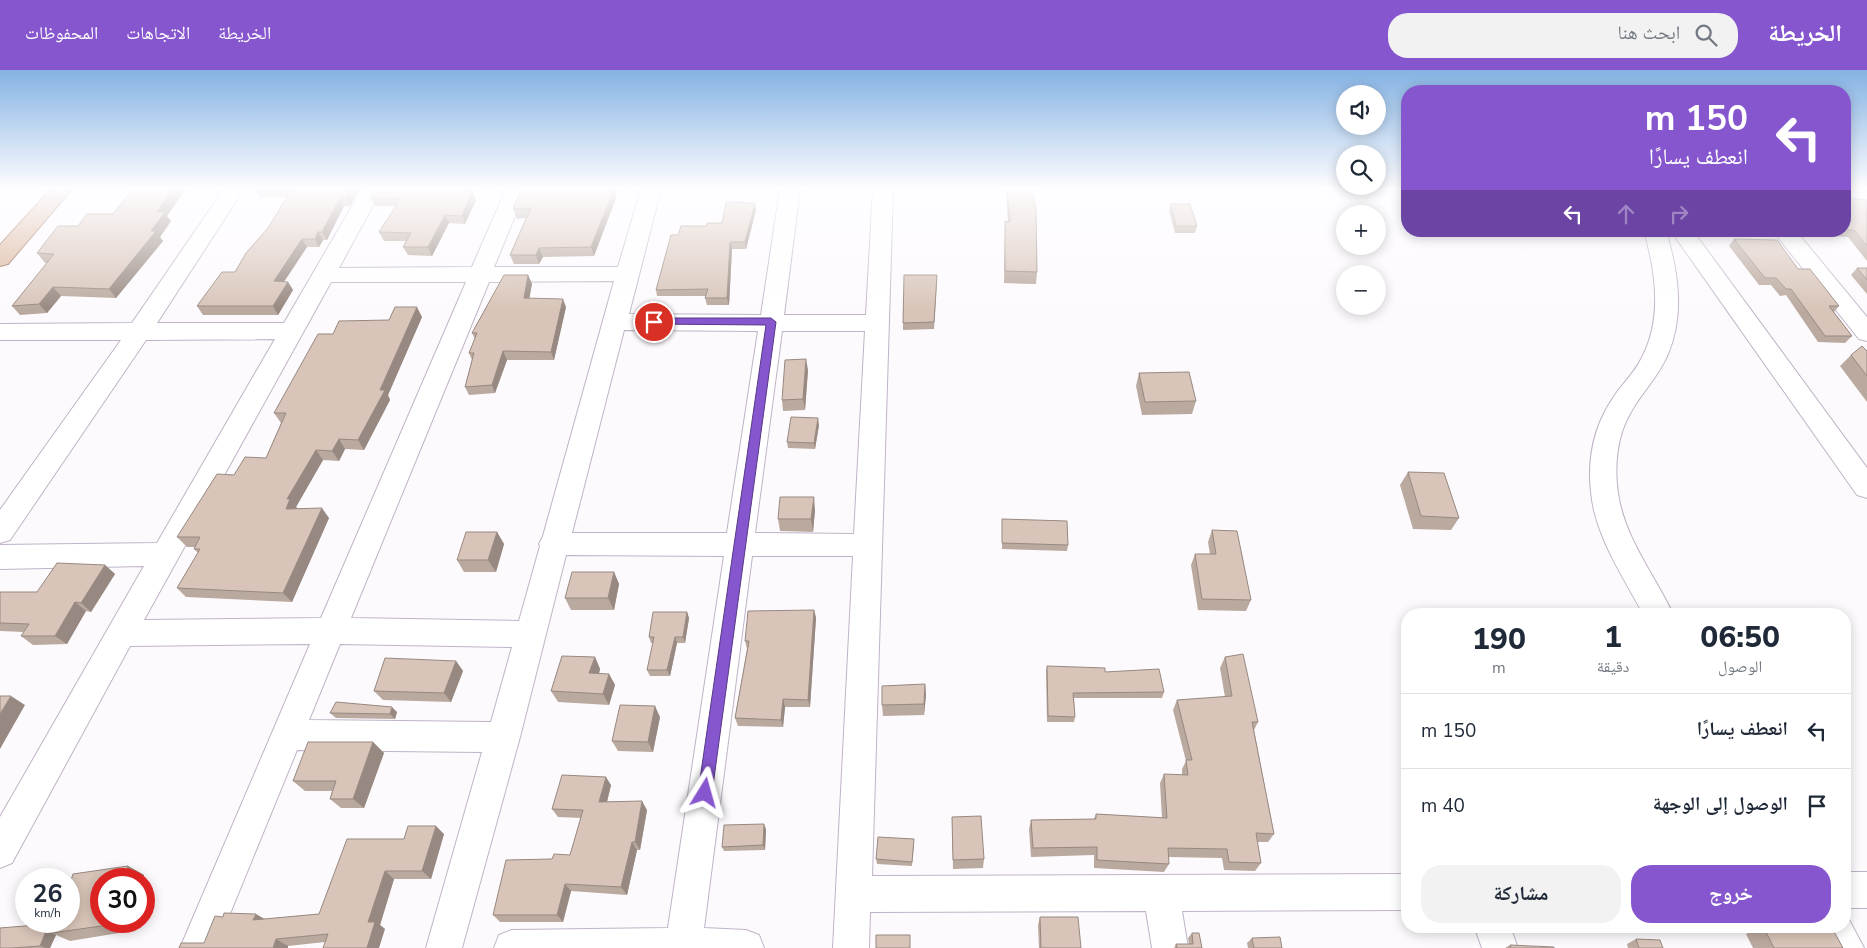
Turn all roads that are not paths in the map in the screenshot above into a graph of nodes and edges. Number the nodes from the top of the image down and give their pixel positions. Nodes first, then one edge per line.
1 (26, 230) edge
2 (206, 230) edge
3 (349, 230) edge
4 (499, 230) edge
5 (639, 230) edge
6 (784, 230) edge
7 (881, 230) edge
8 (1657, 237) edge
9 (1686, 237) edge
10 (1789, 237) edge
11 (0, 260) edge
12 (627, 274) junction
13 (324, 275) junction
14 (480, 275) junction
15 (614, 322) junction
16 (771, 322) junction
17 (877, 323) junction
18 (292, 330) junction
19 (138, 331) junction
20 (0, 332) edge
21 (1867, 333) edge
22 (1863, 477) edge
23 (0, 532) edge
24 (554, 544) junction
25 (740, 545) junction
26 (868, 545) junction
27 (166, 554) junction
28 (0, 557) edge
29 (1655, 608) edge
30 (330, 631) junction
31 (121, 633) junction
32 (531, 634) junction
33 (287, 735) junction
34 (504, 737) junction
35 (0, 851) edge
36 (1851, 890) edge
37 (1867, 890) edge
38 (1401, 892) edge
39 (1161, 893) junction
40 (853, 894) junction
41 (1495, 933) edge
42 (1838, 933) edge
43 (683, 947) edge
44 (198, 948) edge
45 (444, 948) edge
46 (512, 948) edge
47 (746, 948) edge
48 (851, 948) edge
49 (1170, 948) edge
50 (1500, 948) edge
51 (1846, 948) edge

1 - 11 main road
2 - 19 street
3 - 13 street
4 - 14 street
5 - 12 street
6 - 16 street
7 - 17 street
8 - 29 street
9 - 22 street
10 - 21 street
12 - 14 street
12 - 15 street
13 - 14 street
13 - 18 street
14 - 30 street
15 - 16 street
15 - 24 street
16 - 17 street
16 - 25 street
17 - 26 street
18 - 19 street
18 - 27 street
19 - 20 street
19 - 23 street
24 - 25 street
24 - 32 street
25 - 26 street
25 - 43 street
26 - 40 street
27 - 28 street
27 - 31 street
30 - 31 street
30 - 32 street
30 - 33 street
31 - 35 street
32 - 34 street
33 - 34 street
33 - 44 street
34 - 45 street
36 - 37 street
38 - 39 street
39 - 40 street
39 - 49 street
40 - 48 street
41 - 50 street
42 - 51 street
43 - 46 street
43 - 47 street

